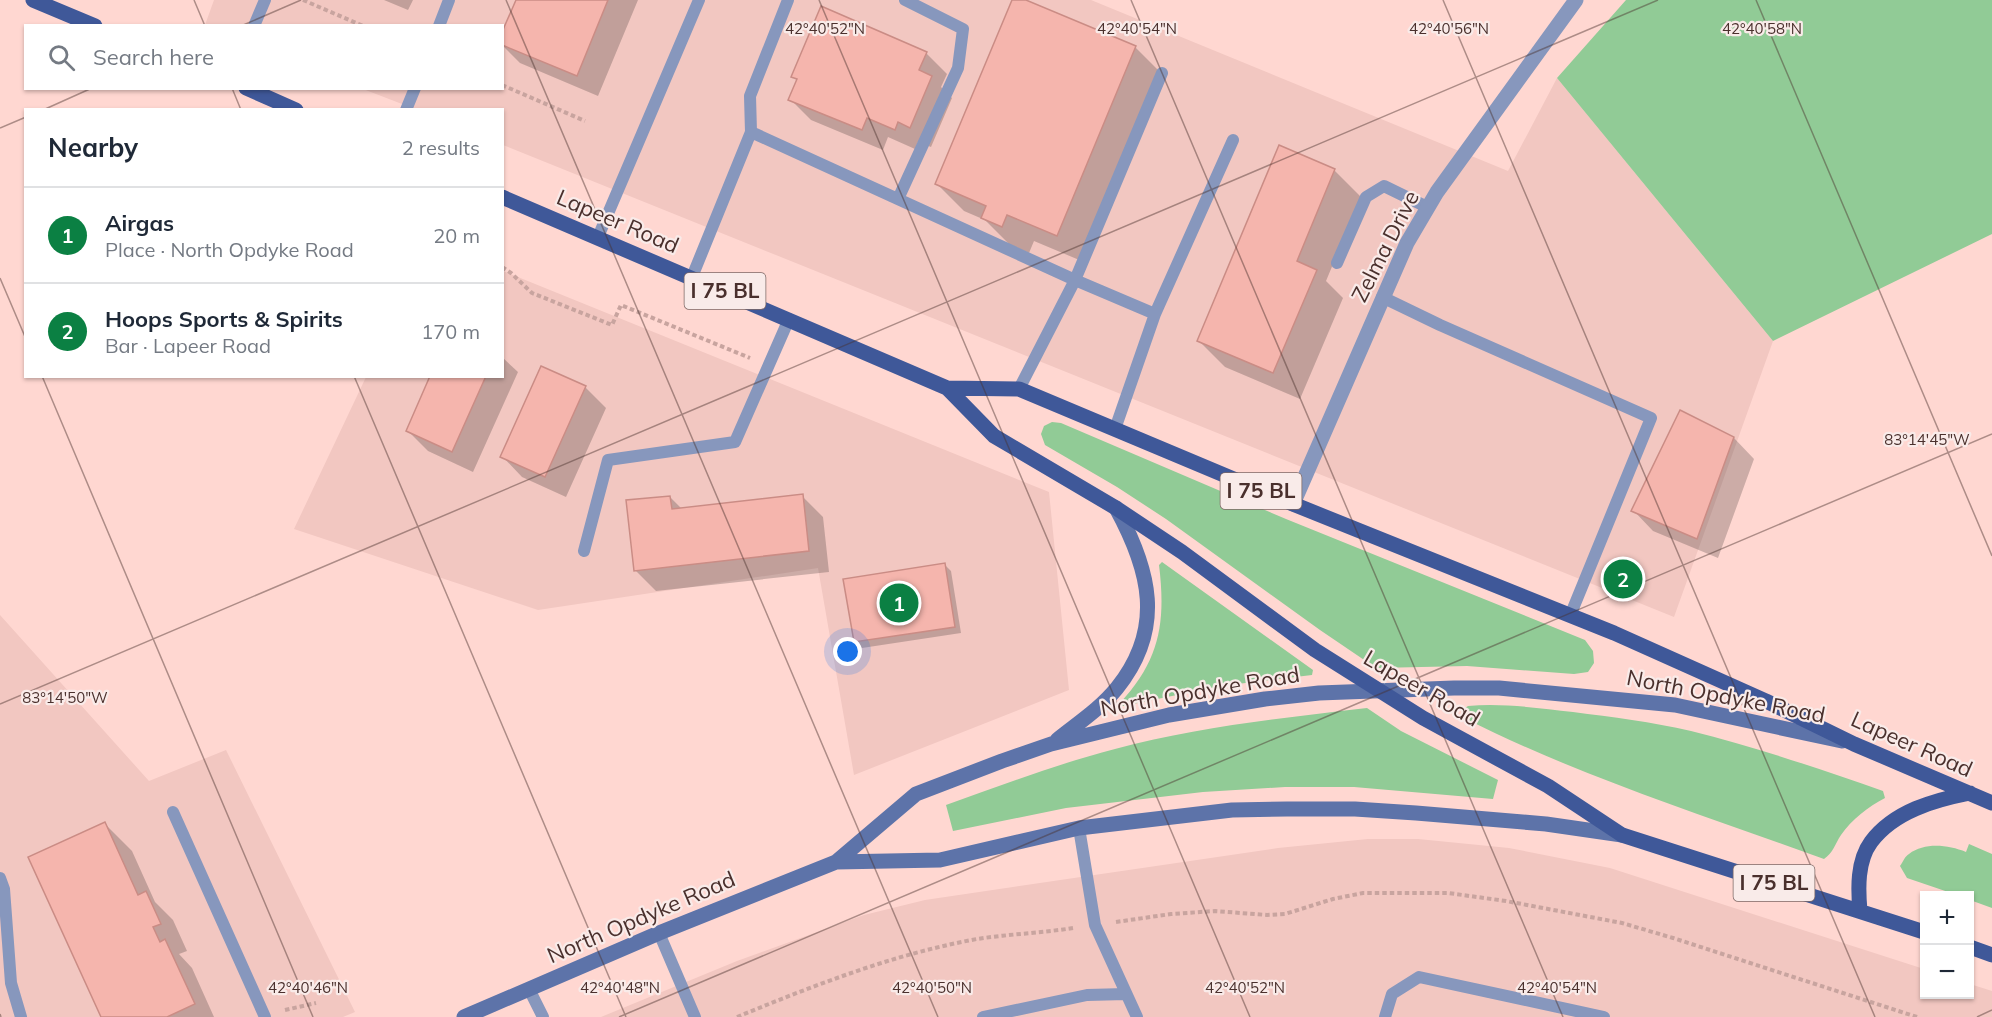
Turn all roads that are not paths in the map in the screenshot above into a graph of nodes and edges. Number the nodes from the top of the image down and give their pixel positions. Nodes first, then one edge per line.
1 (36, 0) edge
2 (265, 0) edge
3 (449, 0) edge
4 (699, 0) edge
5 (788, 0) edge
6 (905, 0) edge
7 (1576, 0) edge
8 (90, 24) edge
9 (255, 24) edge
10 (440, 24) edge
11 (1162, 72) dead end
12 (251, 90) edge
13 (413, 90) edge
14 (291, 108) edge
15 (407, 108) edge
16 (751, 132) junction
17 (1233, 140) dead end
18 (504, 198) edge
19 (898, 199) junction
20 (1427, 207) junction
21 (598, 237) junction
22 (1337, 263) dead end
23 (692, 277) junction
24 (1075, 280) junction
25 (1382, 297) junction
26 (1155, 314) junction
27 (789, 319) junction
28 (947, 388) junction
29 (1019, 389) junction
30 (1115, 429) junction
31 (1293, 504) junction
32 (1116, 508) junction
33 (584, 551) dead end
34 (1570, 616) junction
35 (1380, 692) junction
36 (1051, 744) junction
37 (1854, 744) junction
38 (1970, 794) junction
39 (1992, 803) edge
40 (173, 812) dead end
41 (1079, 828) junction
42 (1622, 835) junction
43 (836, 862) junction
44 (0, 878) edge
45 (1860, 911) junction
46 (1920, 931) edge
47 (659, 933) junction
48 (1974, 948) edge
49 (1992, 955) edge
50 (5, 982) edge
51 (529, 988) junction
52 (1126, 994) junction
53 (21, 1017) edge
54 (265, 1017) edge
55 (464, 1017) edge
56 (543, 1017) edge
57 (695, 1017) edge
58 (983, 1017) edge
59 (1137, 1017) edge
60 (1385, 1017) edge
61 (1604, 1017) edge

1 - 8 main road
2 - 9 lane
3 - 10 lane
4 - 21 lane
5 - 16 lane
6 - 19 lane
7 - 20 street, Zelma Drive
11 - 24 lane
12 - 14 main road
13 - 15 lane
16 - 19 lane
16 - 23 lane
17 - 26 lane
18 - 21 main road, Lapeer Road / I 75 BL
19 - 24 lane
20 - 22 lane
20 - 25 street, Zelma Drive
21 - 23 main road, Lapeer Road / I 75 BL
23 - 27 main road, Lapeer Road / I 75 BL
24 - 26 lane
24 - 29 lane
25 - 31 street, Zelma Drive
25 - 34 lane
26 - 30 lane
27 - 28 main road, Lapeer Road / I 75 BL
27 - 33 lane
28 - 29 main road, Lapeer Road / I 75 BL
28 - 32 main road, Lapeer Road / I 75 BL
29 - 30 main road, Lapeer Road / I 75 BL
30 - 31 main road, Lapeer Road / I 75 BL
31 - 34 main road, Lapeer Road / I 75 BL
32 - 35 main road, Lapeer Road / I 75 BL
32 - 36 main road
34 - 37 main road, Lapeer Road / I 75 BL
35 - 36 main road, North Opdyke Road
35 - 37 main road, North Opdyke Road
35 - 42 main road, Lapeer Road / I 75 BL
36 - 43 main road, North Opdyke Road
37 - 38 main road, Lapeer Road / I 75 BL
38 - 39 main road, Lapeer Road / I 75 BL
38 - 45 main road
40 - 54 lane
41 - 42 main road, North Opdyke Road
41 - 43 main road, North Opdyke Road
41 - 52 lane
42 - 45 main road, Lapeer Road / I 75 BL
43 - 47 main road, North Opdyke Road
44 - 50 lane
45 - 46 main road, Lapeer Road / I 75 BL
47 - 51 main road, North Opdyke Road
47 - 57 lane
48 - 49 main road
50 - 53 lane
51 - 55 main road, North Opdyke Road
51 - 56 lane
52 - 58 lane
52 - 59 lane
60 - 61 lane

